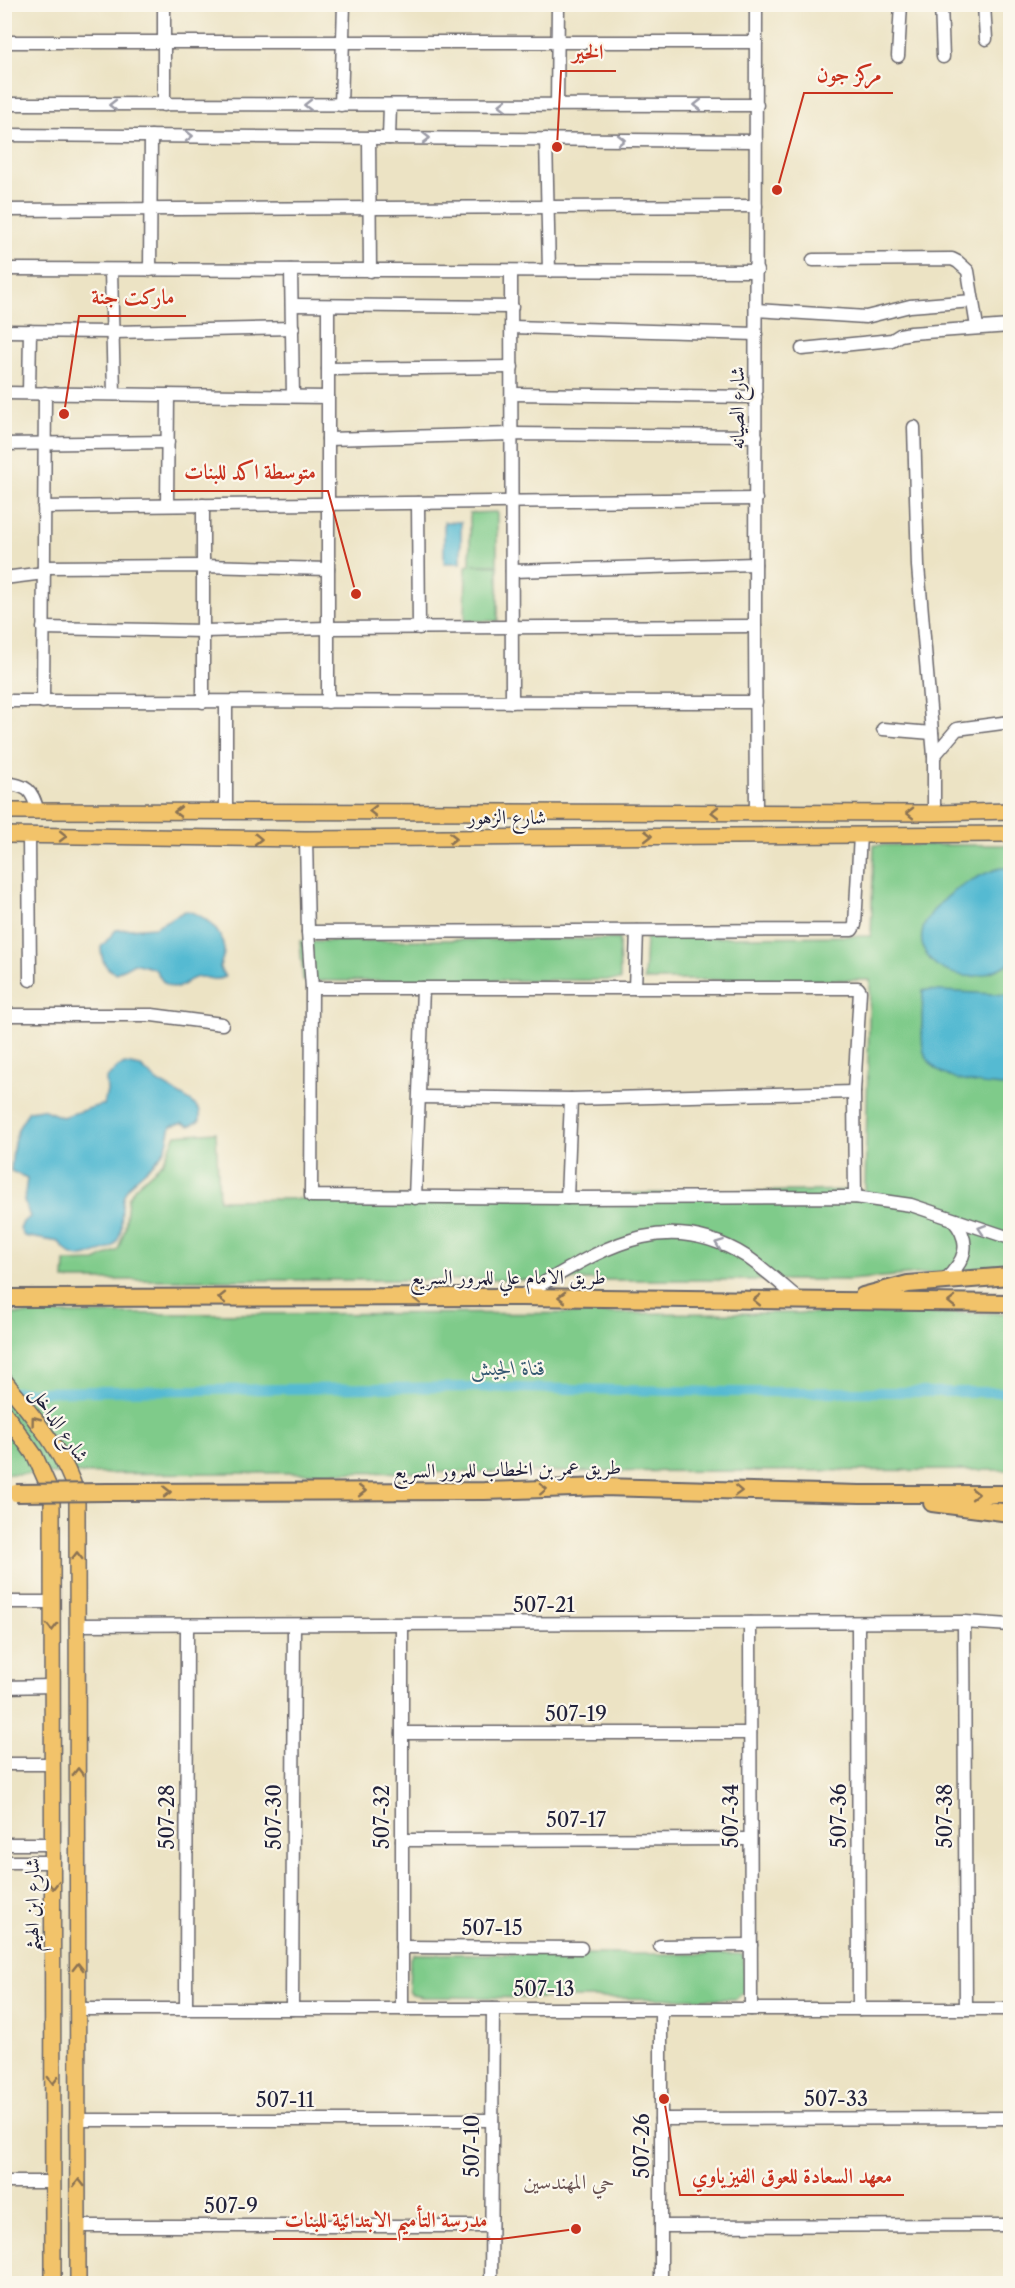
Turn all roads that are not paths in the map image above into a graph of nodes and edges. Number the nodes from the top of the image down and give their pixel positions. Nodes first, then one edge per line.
1 (164, 4) edge
2 (344, 4) edge
3 (558, 4) edge
4 (756, 4) edge
5 (901, 4) edge
6 (941, 4) edge
7 (984, 4) edge
8 (986, 39) dead end
9 (4, 42) edge
10 (164, 42) junction
11 (343, 42) junction
12 (558, 42) junction
13 (756, 42) junction
14 (898, 56) dead end
15 (943, 57) dead end
16 (4, 104) edge
17 (164, 105) junction
18 (341, 105) junction
19 (390, 105) junction
20 (557, 105) junction
21 (757, 105) junction
22 (4, 135) edge
23 (151, 136) junction
24 (369, 138) junction
25 (389, 138) junction
26 (546, 139) junction
27 (756, 141) junction
28 (756, 206) junction
29 (549, 207) junction
30 (368, 208) junction
31 (150, 209) junction
32 (4, 210) edge
33 (813, 260) dead end
34 (4, 269) edge
35 (111, 270) junction
36 (150, 270) junction
37 (291, 270) junction
38 (370, 271) junction
39 (512, 271) junction
40 (549, 271) junction
41 (757, 272) junction
42 (973, 301) junction
43 (292, 305) junction
44 (328, 306) junction
45 (512, 307) junction
46 (756, 310) junction
47 (1011, 326) edge
48 (512, 327) junction
49 (977, 327) junction
50 (293, 328) junction
51 (4, 330) edge
52 (30, 331) junction
53 (114, 332) junction
54 (756, 334) junction
55 (802, 349) dead end
56 (512, 367) junction
57 (328, 369) junction
58 (4, 393) edge
59 (29, 393) junction
60 (45, 393) junction
61 (114, 394) junction
62 (512, 394) junction
63 (168, 395) junction
64 (293, 396) junction
65 (328, 397) junction
66 (756, 397) junction
67 (914, 428) dead end
68 (512, 434) junction
69 (756, 436) junction
70 (328, 439) junction
71 (168, 442) junction
72 (44, 443) junction
73 (4, 444) edge
74 (756, 499) junction
75 (512, 502) junction
76 (418, 503) junction
77 (328, 504) junction
78 (167, 505) junction
79 (203, 505) junction
80 (44, 507) junction
81 (755, 564) junction
82 (203, 566) junction
83 (328, 569) junction
84 (44, 570) junction
85 (512, 571) junction
86 (4, 578) edge
87 (755, 626) junction
88 (43, 628) junction
89 (328, 628) junction
90 (419, 628) junction
91 (512, 628) junction
92 (204, 631) junction
93 (4, 701) edge
94 (43, 702) junction
95 (202, 702) junction
96 (226, 702) junction
97 (328, 702) junction
98 (512, 702) junction
99 (756, 702) junction
100 (1011, 722) edge
101 (883, 729) dead end
102 (932, 733) junction
103 (934, 756) junction
104 (4, 783) edge
105 (6, 811) edge
106 (1011, 811) edge
107 (38, 812) junction
108 (226, 812) junction
109 (756, 812) junction
110 (862, 812) junction
111 (934, 813) junction
112 (1011, 834) edge
113 (28, 835) junction
114 (860, 835) junction
115 (6, 836) edge
116 (306, 839) junction
117 (637, 931) junction
118 (308, 932) junction
119 (30, 980) dead end
120 (312, 988) junction
121 (423, 988) junction
122 (635, 988) junction
123 (4, 1015) edge
124 (222, 1024) dead end
125 (854, 1092) junction
126 (420, 1097) junction
127 (571, 1099) junction
128 (855, 1197) junction
129 (415, 1198) junction
130 (567, 1198) junction
131 (953, 1219) junction
132 (1011, 1238) edge
133 (1011, 1275) edge
134 (945, 1280) junction
135 (520, 1297) junction
136 (4, 1298) edge
137 (801, 1301) junction
138 (843, 1301) junction
139 (1011, 1303) edge
140 (4, 1380) edge
141 (4, 1412) edge
142 (4, 1493) edge
143 (860, 1494) junction
144 (1011, 1494) edge
145 (1011, 1513) edge
146 (52, 1527) joint
147 (4, 1602) edge
148 (52, 1602) junction
149 (964, 1622) junction
150 (750, 1623) junction
151 (858, 1623) junction
152 (77, 1625) junction
153 (294, 1625) junction
154 (402, 1625) junction
155 (1011, 1625) edge
156 (187, 1626) junction
157 (78, 1662) junction
158 (52, 1663) junction
159 (52, 1686) junction
160 (4, 1687) edge
161 (402, 1733) junction
162 (750, 1733) junction
163 (4, 1764) edge
164 (52, 1764) junction
165 (750, 1839) junction
166 (402, 1840) junction
167 (4, 1844) edge
168 (53, 1844) junction
169 (4, 1862) edge
170 (53, 1862) junction
171 (751, 1945) junction
172 (660, 1946) dead end
173 (402, 1947) junction
174 (581, 1948) dead end
175 (78, 2009) junction
176 (186, 2009) junction
177 (292, 2009) junction
178 (402, 2009) junction
179 (493, 2009) junction
180 (661, 2009) junction
181 (751, 2009) junction
182 (859, 2009) junction
183 (966, 2009) junction
184 (1011, 2009) edge
185 (1011, 2118) edge
186 (661, 2119) junction
187 (79, 2120) junction
188 (492, 2120) junction
189 (4, 2182) edge
190 (53, 2182) junction
191 (1011, 2225) edge
192 (79, 2226) junction
193 (491, 2226) junction
194 (661, 2226) junction
195 (53, 2283) edge
196 (78, 2283) edge
197 (491, 2283) edge
198 (661, 2283) edge

1 - 10 street
2 - 11 street
3 - 12 street
4 - 13 street, شارع الصيانه
5 - 14 street
6 - 15 street
7 - 8 street
9 - 10 street
10 - 11 street
10 - 17 street
11 - 12 street
11 - 18 street
12 - 13 street
12 - 20 street
13 - 21 street, شارع الصيانه
17 -> 16 street
18 -> 17 street
18 - 19 street
20 -> 19 street
19 - 25 street
21 -> 20 street
21 - 27 street, شارع الصيانه
22 - 23 street
23 -> 24 street
23 - 31 street
24 - 25 street
24 - 30 street
25 -> 26 street
26 -> 27 street
26 - 29 street
27 - 28 street, شارع الصيانه
28 - 29 street
28 - 41 street, شارع الصيانه
29 - 30 street
29 - 40 street
30 - 31 street
30 - 38 street
31 - 32 street
31 - 36 street
33 - 42 street
34 - 35 street
35 - 36 street
35 - 53 street
36 - 37 street
37 - 38 street
37 - 43 street
38 - 39 street
39 - 40 street
39 - 45 street
40 - 41 street
41 - 46 street, شارع الصيانه
42 - 46 street
42 - 49 street
43 - 44 street
43 - 50 street
44 - 45 street
44 - 57 street
45 - 48 street
46 - 54 street, شارع الصيانه
47 - 49 street
48 - 54 street
48 - 56 street
49 - 55 street
50 - 53 street
50 - 64 street
51 - 52 street
52 - 53 street
52 - 59 street
53 - 61 street
54 - 66 street, شارع الصيانه
56 - 57 street
56 - 62 street
57 - 65 street
58 - 59 street
59 - 60 street
60 - 61 street
60 - 72 street
61 - 63 street
62 - 66 street
62 - 68 street
63 - 64 street
63 - 71 street
64 - 65 street
65 - 70 street
66 - 69 street, شارع الصيانه
67 - 102 street
68 - 69 street
68 - 70 street
68 - 75 street
69 - 74 street, شارع الصيانه
70 - 77 street
71 - 72 street
71 - 78 street
72 - 73 street
72 - 80 street
74 - 75 street
74 - 81 street, شارع الصيانه
75 - 76 street
75 - 85 street
76 - 77 street
76 - 90 street
77 - 79 street
77 - 83 street
78 - 79 street
78 - 80 street
79 - 82 street
80 - 84 street
81 - 85 street
81 - 87 street, شارع الصيانه
82 - 83 street
82 - 84 street
82 - 92 street
83 - 89 street
84 - 86 street
84 - 88 street
85 - 91 street
87 - 91 street
87 - 99 street, شارع الصيانه
88 - 92 street
88 - 94 street
89 - 90 street
89 - 92 street
89 - 97 street
90 - 91 street
91 - 98 street
92 - 95 street
93 - 94 street
94 - 95 street
95 - 96 street
96 - 97 street
96 - 108 street
97 - 98 street
98 - 99 street
99 - 109 street, شارع الصيانه
100 - 103 street
101 - 102 street
102 - 103 street
103 - 111 street
104 - 107 street
105 - 107 main road, شارع الزهور
106 - 111 main road, شارع الزهور
108 -> 107 main road, شارع الزهور
109 -> 108 main road, شارع الزهور
109 - 110 main road, شارع الزهور
111 -> 110 main road, شارع الزهور
110 - 114 main road
112 - 114 main road, شارع الزهور
113 - 115 main road, شارع الزهور
113 -> 116 main road, شارع الزهور
113 - 119 street
116 -> 114 main road, شارع الزهور
114 - 117 street
116 - 118 street
117 - 118 street
117 - 122 street
118 - 120 street
120 - 121 street
120 - 129 street
121 - 122 street
121 - 126 street
122 - 125 street
123 - 124 street
125 - 127 street
125 - 128 street
126 - 127 street
126 - 129 street
127 - 130 street
128 - 130 street
128 - 131 street
129 - 130 street
132 -> 131 street
131 - 134 street
133 - 134 highway
134 - 138 highway
135 -> 136 highway, طريق الامام علي للمرور السريع
137 -> 135 highway, طريق الامام علي للمرور السريع
137 -> 135 street
137 - 138 highway, طريق الامام علي للمرور السريع
139 -> 138 highway, طريق الامام علي للمرور السريع
152 -> 140 main road, شارع الداخل
141 - 146 main road, شارع الداخل
142 -> 143 highway, طريق عمر بن الخطاب للمرور السريع, bridge
143 -> 144 highway, طريق عمر بن الخطاب للمرور السريع
143 - 145 highway
146 - 148 main road, شارع ابن الهيثم
147 - 148 street
148 -> 158 main road, شارع ابن الهيثم
149 - 151 street, 507-21
149 - 155 street, 507-21
149 - 183 street, 507-38
150 - 151 street, 507-21
150 - 154 street, 507-21
150 - 162 street, 507-34
151 - 182 street, 507-36
152 - 156 street, 507-21
152 - 157 main road
153 - 154 street, 507-21
153 - 156 street, 507-21
153 - 177 street, 507-30
154 - 161 street, 507-32
156 - 176 street, 507-28
157 - 158 main road
175 -> 157 main road
158 - 159 main road, شارع ابن الهيثم
159 - 160 street
159 - 164 main road, شارع ابن الهيثم
161 - 162 street, 507-19
161 - 166 street, 507-32
162 - 165 street, 507-34
163 - 164 street
164 - 168 main road, شارع ابن الهيثم
165 - 166 street, 507-17
165 - 171 street, 507-34
166 - 173 street, 507-32
167 - 168 street
168 - 170 main road, شارع ابن الهيثم
169 - 170 street
170 -> 190 main road, شارع ابن الهيثم
171 - 172 street
171 - 181 street, 507-34
173 - 174 street, 507-15
173 - 178 street, 507-32
175 - 176 street, 507-13
175 - 187 main road
176 - 177 street, 507-13
177 - 178 street, 507-13
178 - 179 street, 507-13
179 - 180 street, 507-13
179 - 188 street, 507-10
180 - 181 street, 507-13
180 - 186 street, 507-26
181 - 182 street, 507-13
182 - 183 street, 507-13
183 - 184 street, 507-13
185 - 186 street, 507-33
186 - 194 street, 507-26
187 - 188 street, 507-11
192 -> 187 main road
188 - 193 street, 507-10
189 - 190 street
190 - 195 main road, شارع ابن الهيثم
191 - 194 street
192 - 193 street, 507-9
192 - 196 main road
193 - 197 street, 507-10
194 - 198 street, 507-26

